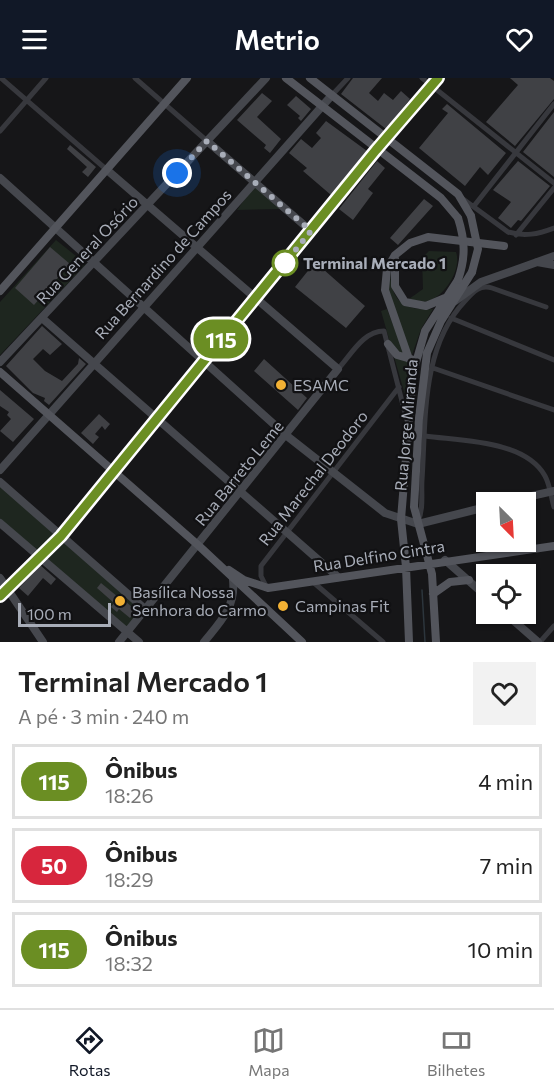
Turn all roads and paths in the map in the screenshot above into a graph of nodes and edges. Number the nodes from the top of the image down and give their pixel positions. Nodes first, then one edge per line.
1 (1, 78) edge
2 (46, 78) edge
3 (135, 78) edge
4 (187, 78) edge
5 (266, 78) edge
6 (286, 78) edge
7 (310, 78) edge
8 (348, 78) edge
9 (422, 78) edge
10 (438, 78) edge
11 (432, 86) junction
12 (332, 95) junction
13 (27, 100) junction
14 (165, 104) junction
15 (554, 104) edge
16 (322, 106) junction
17 (0, 131) edge
18 (385, 139) junction
19 (207, 141) junction
20 (376, 150) junction
21 (516, 152) junction
22 (107, 170) junction
23 (0, 178) edge
24 (255, 182) junction
25 (554, 183) edge
26 (554, 188) edge
27 (458, 194) junction
28 (148, 205) junction
29 (474, 206) junction
30 (554, 228) edge
31 (56, 229) junction
32 (311, 231) junction
33 (516, 235) junction
34 (504, 246) dead end
35 (197, 247) junction
36 (396, 255) junction
37 (554, 255) edge
38 (535, 261) junction
39 (93, 263) junction
40 (554, 265) edge
41 (2, 285) edge
42 (255, 298) junction
43 (450, 299) junction
44 (546, 307) dead end
45 (143, 309) junction
46 (42, 318) junction
47 (451, 318) junction
48 (384, 331) joint
49 (388, 344) junction
50 (428, 352) junction
51 (412, 359) junction
52 (204, 360) junction
53 (554, 360) edge
54 (0, 362) edge
55 (93, 363) junction
56 (433, 368) junction
57 (338, 369) junction
58 (0, 372) edge
59 (399, 387) junction
60 (554, 410) edge
61 (48, 416) junction
62 (158, 418) junction
63 (407, 422) junction
64 (287, 436) junction
65 (425, 436) junction
66 (0, 470) edge
67 (113, 473) junction
68 (334, 475) junction
69 (0, 482) edge
70 (241, 491) junction
71 (552, 491) edge
72 (536, 495) edge
73 (554, 507) edge
74 (476, 509) edge
75 (401, 519) junction
76 (0, 523) edge
77 (417, 523) junction
78 (289, 533) junction
79 (61, 536) junction
80 (198, 545) junction
81 (554, 546) edge
82 (40, 557) junction
83 (446, 560) junction
84 (215, 561) junction
85 (430, 563) junction
86 (406, 567) junction
87 (338, 577) junction
88 (0, 579) edge
89 (233, 580) junction
90 (468, 580) junction
91 (312, 581) junction
92 (476, 587) edge
93 (268, 588) junction
94 (4, 593) edge
95 (433, 594) junction
96 (145, 609) junction
97 (518, 624) edge
98 (554, 626) edge
99 (127, 632) junction
100 (43, 642) edge
101 (119, 642) edge
102 (139, 642) edge
103 (204, 642) edge
104 (302, 642) edge
105 (383, 642) edge
106 (409, 642) edge
107 (436, 642) edge
108 (539, 642) edge

1 - 13 street
2 - 13 street
3 - 14 street
4 - 14 main road
5 - 19 main road, Rua General Osório
6 - 16 main road
7 - 12 main road
8 - 12 street, Rua Bernardino de Campos
9 - 11 street
10 - 11 main road
11 - 18 main road
11 - 21 street
12 - 16 main road, Rua Bernardino de Campos
12 - 18 main road
13 - 17 street
13 - 22 street
14 - 19 street
14 - 22 main road
15 - 21 street
16 - 20 main road
16 - 24 main road, Rua Bernardino de Campos
18 - 20 main road
18 - 27 main road
19 - 24 main road
19 - 28 main road, Rua General Osório
20 - 32 main road
20 - 43 main road, Rua Jorge Miranda, bridge
21 - 25 street
21 - 29 street
22 - 28 main road
22 - 31 main road
23 - 31 main road
24 - 32 main road
24 - 35 main road, Rua Bernardino de Campos
26 - 33 street
27 - 29 street
27 - 43 main road, bridge
28 - 35 main road
28 - 39 main road, Rua General Osório
29 - 33 street
30 - 33 street
31 - 39 main road
31 - 41 main road
32 - 42 main road
34 - 36 main road
35 - 42 main road
35 - 45 main road, Rua Bernardino de Campos
36 - 43 main road
36 - 51 main road
37 - 38 main road
38 - 40 main road
38 - 43 main road
39 - 45 main road
39 - 46 main road, Rua General Osório
42 - 52 main road
42 - 57 main road
43 - 50 main road, Rua Jorge Miranda
43 - 51 main road, Rua Jorge Miranda
44 - 47 street, Rua Jorge Miranda
45 - 52 main road
45 - 55 main road, Rua Bernardino de Campos
46 - 54 main road, Rua General Osório
46 - 55 main road
47 - 53 street
47 - 56 street, Rua Jorge Miranda
48 - 49 street, Rua Jorge Miranda
48 - 57 street, Rua Barreto Leme
49 - 51 main road
49 - 59 street, Rua Jorge Miranda
50 - 51 main road
50 - 77 main road, Rua Jorge Miranda
51 - 63 main road, Rua Jorge Miranda
52 - 62 main road
52 - 64 main road
55 - 61 main road, Rua Bernardino de Campos
55 - 62 main road
56 - 60 street
56 - 65 street, Rua Jorge Miranda
57 - 64 main road, Rua Barreto Leme
58 - 61 main road
59 - 63 street, Rua Jorge Miranda
59 - 68 street, Rua Marechal Deodoro
61 - 66 main road, Rua Bernardino de Campos
61 - 67 main road
62 - 67 main road
62 - 70 main road
63 - 75 main road, Rua Jorge Miranda
64 - 68 main road
64 - 70 main road, Rua Barreto Leme
65 - 71 street
65 - 77 street, Rua Jorge Miranda
67 - 79 main road
67 - 80 main road
68 - 75 main road
68 - 78 street, Rua Marechal Deodoro
69 - 79 main road
70 - 78 main road
70 - 80 main road, Rua Barreto Leme
71 - 72 main road
71 - 73 street
74 - 77 main road
75 - 77 main road
75 - 86 main road, Rua Jorge Miranda
76 - 82 main road
77 - 85 main road
78 - 87 main road
78 - 93 street, Rua Marechal Deodoro
79 - 82 main road
79 - 96 main road
80 - 84 main road
80 - 96 main road, Rua Barreto Leme
81 - 83 main road, Rua Delfino Cintra
82 - 94 main road
82 - 99 main road
83 - 85 main road, Rua Delfino Cintra
83 - 90 main road
84 - 89 main road
84 - 93 main road, Rua Delfino Cintra
85 - 86 main road, Rua Delfino Cintra
85 - 95 main road
86 - 87 main road, Rua Delfino Cintra
86 - 106 main road, Rua Jorge Miranda
87 - 91 main road, Rua Delfino Cintra
88 - 94 main road
89 - 103 main road
89 - 104 main road
90 - 92 main road
90 - 95 main road
91 - 93 main road, Rua Delfino Cintra
91 - 105 street
94 - 100 main road
95 - 107 main road
96 - 99 main road, Rua Barreto Leme
97 - 108 main road
98 - 108 street
99 - 101 main road, Rua Barreto Leme
99 - 102 main road

